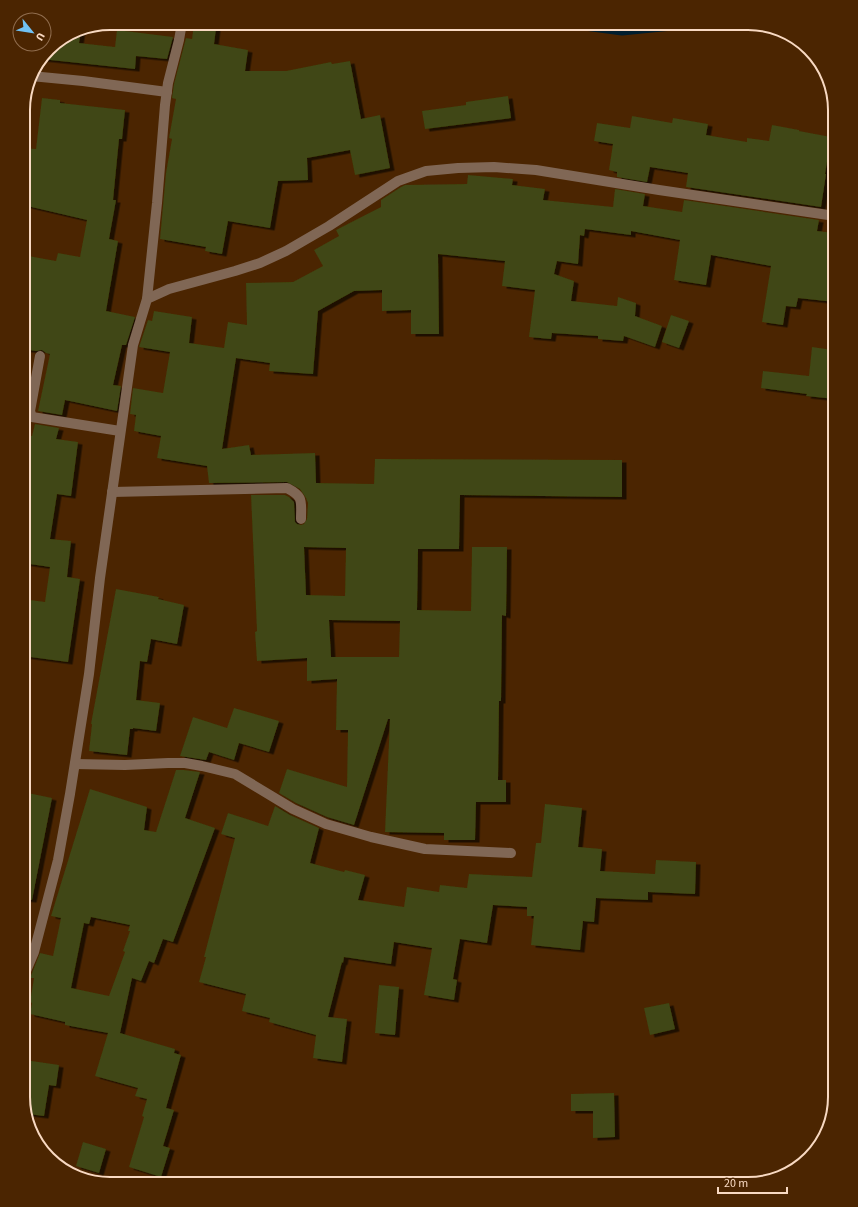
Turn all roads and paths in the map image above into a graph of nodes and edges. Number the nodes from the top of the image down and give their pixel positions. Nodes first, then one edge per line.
1 (181, 30) edge
2 (37, 77) edge
3 (167, 92) junction
4 (828, 215) edge
5 (147, 299) junction
6 (40, 356) dead end
7 (120, 431) junction
8 (112, 492) junction
9 (301, 518) dead end
10 (75, 764) junction
11 (511, 853) dead end
12 (30, 961) edge

1 - 3 street
2 - 3 street
3 - 5 street
4 - 5 street
5 - 7 street
6 - 7 street
7 - 8 street
8 - 9 street
8 - 10 street
10 - 11 street
10 - 12 street

